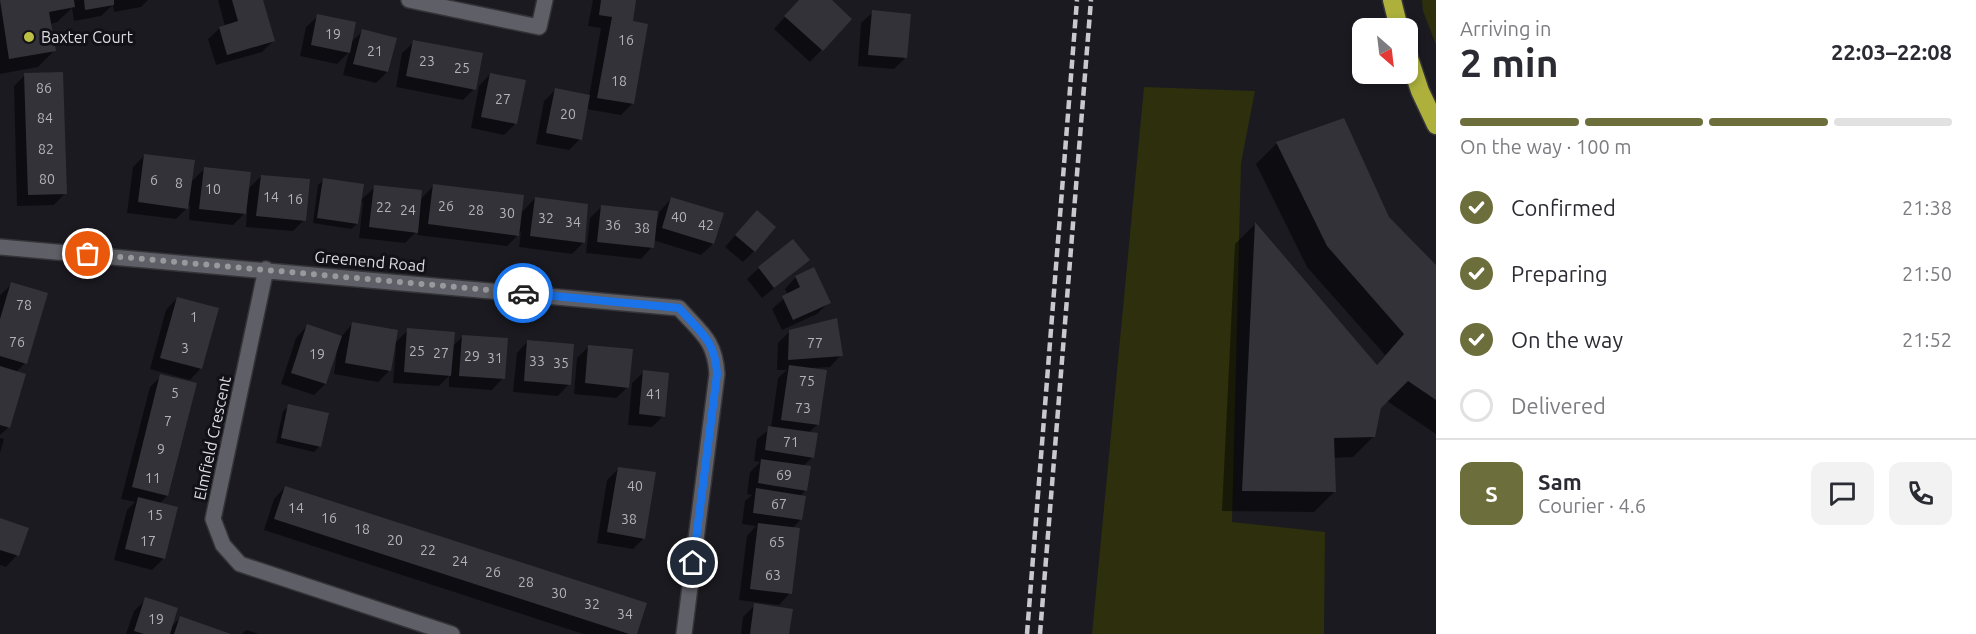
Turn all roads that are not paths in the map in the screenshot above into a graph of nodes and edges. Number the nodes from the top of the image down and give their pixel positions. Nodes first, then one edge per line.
1 (409, 0) edge
2 (545, 0) edge
3 (1392, 0) edge
4 (1397, 18) edge
5 (1417, 84) edge
6 (1436, 125) edge
7 (0, 247) edge
8 (266, 269) junction
9 (452, 634) edge
10 (684, 634) edge

1 - 2 street
3 - 4 highway
5 - 6 highway
7 - 8 street, Greenend Road
8 - 9 street, Elmfield Crescent
8 - 10 street, Greenend Road

